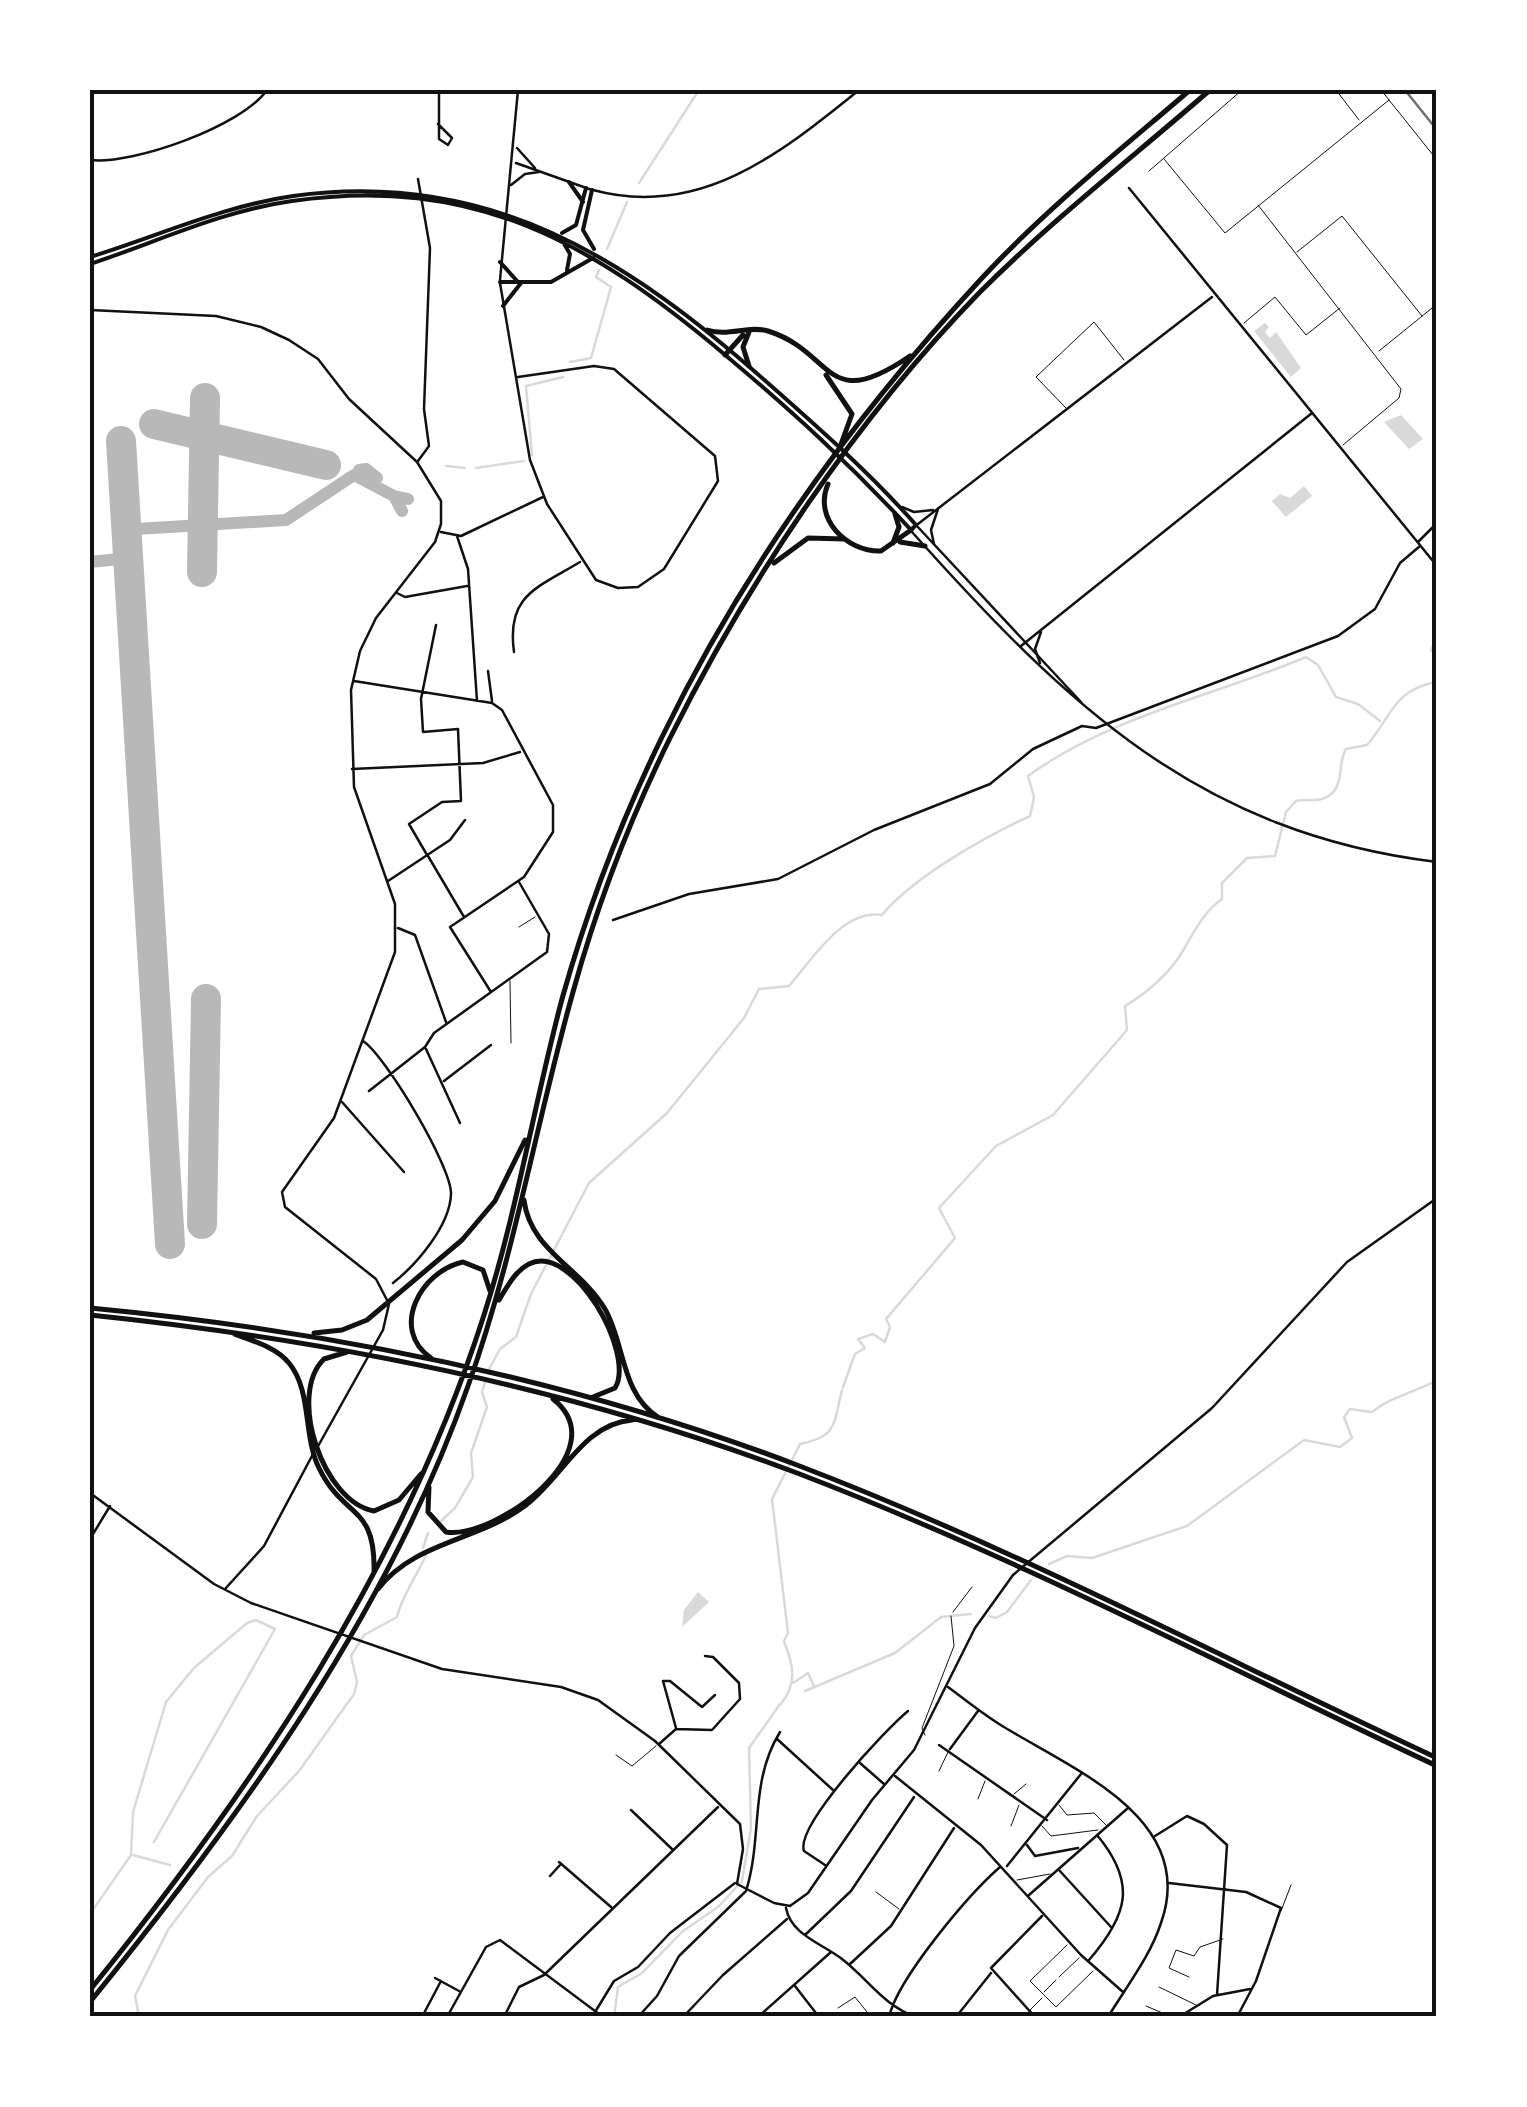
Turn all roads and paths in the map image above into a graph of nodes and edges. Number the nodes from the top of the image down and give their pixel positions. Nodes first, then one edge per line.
1 (267, 90) edge
2 (438, 90) edge
3 (518, 90) edge
4 (859, 90) edge
5 (1190, 90) edge
6 (1210, 90) edge
7 (1242, 90) edge
8 (1336, 90) edge
9 (1381, 90) edge
10 (1389, 100) junction
11 (1362, 122) junction
12 (438, 124) dead end
13 (516, 145) junction
14 (1164, 159) junction
15 (90, 160) edge
16 (1437, 160) edge
17 (514, 163) junction
18 (540, 172) junction
19 (1149, 172) dead end
20 (418, 178) dead end
21 (569, 182) junction
22 (511, 185) junction
23 (1128, 188) dead end
24 (589, 189) junction
25 (583, 202) junction
26 (1258, 206) junction
27 (560, 236) junction
28 (1296, 253) junction
29 (597, 255) junction
30 (91, 261) edge
31 (500, 262) junction
32 (566, 274) junction
33 (500, 282) junction
34 (520, 282) junction
35 (1214, 296) junction
36 (1437, 304) edge
37 (503, 306) junction
38 (1340, 308) junction
39 (90, 310) edge
40 (1422, 316) junction
41 (1242, 325) junction
42 (707, 330) junction
43 (748, 332) junction
44 (917, 351) junction
45 (727, 352) junction
46 (1377, 353) junction
47 (1126, 362) junction
48 (749, 366) junction
49 (817, 366) junction
50 (518, 378) junction
51 (1066, 408) junction
52 (1313, 413) junction
53 (824, 435) junction
54 (1340, 447) junction
55 (836, 456) junction
56 (417, 462) junction
57 (836, 468) junction
58 (861, 470) junction
59 (543, 496) junction
60 (899, 506) junction
61 (939, 508) junction
62 (895, 514) junction
63 (1437, 522) edge
64 (914, 528) junction
65 (439, 532) junction
66 (457, 536) junction
67 (851, 542) junction
68 (894, 544) junction
69 (1418, 544) junction
70 (925, 546) junction
71 (935, 546) junction
72 (581, 562) junction
73 (1437, 566) edge
74 (762, 575) junction
75 (469, 586) junction
76 (396, 592) junction
77 (436, 625) dead end
78 (1042, 631) junction
79 (1022, 645) junction
80 (514, 652) dead end
81 (1040, 662) junction
82 (488, 671) dead end
83 (353, 680) junction
84 (422, 690) junction
85 (477, 701) junction
86 (492, 702) junction
87 (1085, 707) junction
88 (522, 751) junction
89 (460, 764) junction
90 (352, 768) junction
91 (465, 820) dead end
92 (427, 855) junction
93 (1437, 862) edge
94 (386, 881) junction
95 (519, 882) junction
96 (538, 915) junction
97 (464, 917) junction
98 (612, 920) dead end
99 (398, 928) junction
100 (519, 928) dead end
101 (510, 980) junction
102 (491, 992) junction
103 (447, 1024) junction
104 (363, 1041) junction
105 (511, 1043) dead end
106 (490, 1045) dead end
107 (425, 1047) junction
108 (390, 1074) junction
109 (442, 1082) junction
110 (370, 1091) dead end
111 (340, 1102) junction
112 (460, 1123) dead end
113 (531, 1127) junction
114 (404, 1172) dead end
115 (523, 1194) junction
116 (1437, 1198) edge
117 (555, 1258) junction
118 (393, 1283) dead end
119 (490, 1296) junction
120 (494, 1307) junction
121 (90, 1308) edge
122 (90, 1315) edge
123 (225, 1330) junction
124 (301, 1334) junction
125 (359, 1350) junction
126 (383, 1353) junction
127 (434, 1360) junction
128 (449, 1367) junction
129 (494, 1377) junction
130 (546, 1394) junction
131 (588, 1398) junction
132 (641, 1415) junction
133 (663, 1422) junction
134 (312, 1440) junction
135 (431, 1460) junction
136 (320, 1464) junction
137 (430, 1481) junction
138 (852, 1490) junction
139 (90, 1493) edge
140 (110, 1506) junction
141 (90, 1539) edge
142 (374, 1576) junction
143 (972, 1587) dead end
144 (224, 1590) junction
145 (367, 1603) junction
146 (705, 1656) dead end
147 (948, 1686) junction
148 (715, 1695) dead end
149 (908, 1711) dead end
150 (978, 1711) junction
151 (676, 1729) junction
152 (780, 1732) dead end
153 (924, 1735) junction
154 (777, 1739) junction
155 (657, 1743) junction
156 (939, 1745) dead end
157 (949, 1750) junction
158 (616, 1754) dead end
159 (1437, 1758) edge
160 (859, 1762) junction
161 (1437, 1766) edge
162 (940, 1771) dead end
163 (1082, 1772) junction
164 (894, 1775) junction
165 (986, 1778) junction
166 (1026, 1784) dead end
167 (884, 1785) junction
168 (834, 1791) junction
169 (915, 1796) junction
170 (1011, 1796) junction
171 (978, 1799) dead end
172 (1020, 1802) junction
173 (1059, 1805) junction
174 (718, 1806) junction
175 (1130, 1807) junction
176 (632, 1810) dead end
177 (1047, 1820) junction
178 (1011, 1826) dead end
179 (1042, 1826) junction
180 (1107, 1826) junction
181 (955, 1827) junction
182 (1103, 1830) junction
183 (1097, 1835) junction
184 (1154, 1837) junction
185 (1026, 1844) junction
186 (1082, 1848) junction
187 (673, 1850) junction
188 (827, 1866) junction
189 (1004, 1866) junction
190 (1058, 1869) junction
191 (1054, 1874) junction
192 (550, 1876) dead end
193 (1014, 1880) junction
194 (1168, 1882) junction
195 (737, 1883) junction
196 (1291, 1885) dead end
197 (1224, 1888) junction
198 (744, 1889) junction
199 (876, 1892) dead end
200 (1028, 1896) junction
201 (786, 1906) junction
202 (612, 1908) junction
203 (902, 1911) junction
204 (1282, 1911) junction
205 (1044, 1915) junction
206 (788, 1918) junction
207 (1112, 1928) junction
208 (805, 1935) junction
209 (1223, 1940) junction
210 (1069, 1943) junction
211 (831, 1952) junction
212 (1082, 1956) junction
213 (1088, 1962) junction
214 (849, 1965) junction
215 (1095, 1968) junction
216 (992, 1972) junction
217 (544, 1975) junction
218 (1189, 1977) dead end
219 (435, 1978) dead end
220 (440, 1981) junction
221 (794, 1985) junction
222 (1159, 1987) dead end
223 (1252, 1989) junction
224 (90, 1990) edge
225 (460, 1991) junction
226 (1123, 1992) junction
227 (1044, 1994) junction
228 (1218, 1994) junction
229 (90, 2002) edge
230 (1196, 2005) junction
231 (892, 2006) junction
232 (1146, 2006) dead end
233 (838, 2008) dead end
234 (766, 2010) junction
235 (507, 2011) junction
236 (1029, 2011) junction
237 (594, 2015) edge
238 (422, 2017) edge
239 (447, 2017) edge
240 (504, 2017) edge
241 (521, 2017) edge
242 (603, 2017) edge
243 (638, 2017) edge
244 (683, 2017) edge
245 (758, 2017) edge
246 (772, 2017) edge
247 (819, 2017) edge
248 (871, 2017) edge
249 (888, 2017) edge
250 (916, 2017) edge
251 (956, 2017) edge
252 (1035, 2017) edge
253 (1108, 2017) edge
254 (1172, 2017) edge
255 (1179, 2017) edge
256 (1237, 2017) edge

1 - 15 street
2 - 12 street
3 - 13 street
4 - 24 street
5 - 44 highway
6 - 57 highway
7 - 14 lane
8 - 11 lane
9 - 10 lane
10 - 11 lane
10 - 16 lane
11 - 26 lane
13 - 17 street
13 - 18 street
14 - 19 lane
14 - 26 lane
17 - 18 street
17 - 22 street
18 - 21 street
18 - 22 street
20 - 56 street
21 - 24 street
21 - 25 main road
22 - 31 street
23 - 35 street
24 - 25 main road
24 - 29 main road
25 - 27 main road
26 - 28 lane
27 - 29 main road
27 - 30 main road
27 - 32 main road
28 - 38 lane
28 - 40 lane
29 - 32 main road
29 - 42 main road
29 - 45 main road
31 - 33 street
31 - 34 main road
32 - 34 main road
33 - 34 main road
33 - 37 street
34 - 37 main road
35 - 41 street
35 - 47 street
36 - 40 lane
37 - 50 street
38 - 41 lane
38 - 46 lane
39 - 56 street
40 - 46 lane
41 - 52 street
42 - 43 highway
42 - 45 main road
43 - 45 highway
43 - 48 highway
43 - 49 highway
44 - 49 highway
44 - 55 highway
45 - 48 main road
45 - 53 main road
46 - 54 lane
47 - 51 street
47 - 51 lane
48 - 53 main road
49 - 55 highway
50 - 59 street
50 - 72 street
51 - 61 street
52 - 54 street
52 - 78 street
53 - 58 main road
54 - 69 street
55 - 113 highway
56 - 65 street
57 - 67 highway
57 - 74 highway
58 - 60 main road
58 - 62 main road
59 - 66 street
59 - 72 street
60 - 61 street
60 - 64 main road
61 - 64 street
61 - 71 street
62 - 64 main road
62 - 68 highway
63 - 69 street
64 - 68 highway
64 - 70 street
64 - 71 street
65 - 66 street
65 - 76 street
66 - 75 street
67 - 68 highway
67 - 74 highway
68 - 70 highway
69 - 73 street
69 - 98 street
70 - 79 street
71 - 79 street
72 - 80 street
74 - 115 highway
75 - 76 street
75 - 85 street
76 - 83 street
77 - 84 street
78 - 79 street
78 - 81 street
79 - 81 street
79 - 87 street
81 - 87 street
82 - 86 street
83 - 84 street
83 - 90 street
84 - 85 street
84 - 89 street
85 - 86 street
86 - 88 street
87 - 93 street
88 - 89 street
88 - 95 street
89 - 90 street
89 - 92 street
90 - 94 street
91 - 92 street
92 - 94 street
92 - 97 street
94 - 99 street
95 - 96 street
95 - 97 street
96 - 100 lane
96 - 101 street
97 - 102 street
99 - 103 street
99 - 104 street
101 - 102 street
101 - 105 lane
102 - 103 street
103 - 107 street
104 - 108 street
104 - 111 street
106 - 109 street
107 - 108 street
107 - 109 street
108 - 110 street
108 - 118 street
109 - 112 street
111 - 114 street
111 - 144 street
113 - 119 highway
113 - 124 highway
115 - 117 highway
115 - 120 highway
116 - 147 street
117 - 120 highway
117 - 131 highway
117 - 132 highway
119 - 127 highway
119 - 135 highway
120 - 137 highway
121 - 124 highway
122 - 123 highway
123 - 125 highway
123 - 134 highway
124 - 125 highway
125 - 126 highway
125 - 134 highway
126 - 127 highway
126 - 128 highway
127 - 128 highway
128 - 129 highway
129 - 130 highway
129 - 131 highway
130 - 132 highway
130 - 137 highway
131 - 132 highway
132 - 133 highway
132 - 133 highway
132 - 145 highway
133 - 138 highway
134 - 136 highway
135 - 136 highway
135 - 142 highway
136 - 142 highway
137 - 145 highway
138 - 159 highway
138 - 161 highway
139 - 140 street
140 - 141 street
140 - 144 street
142 - 224 highway
143 - 153 lane
144 - 155 street
145 - 229 highway
146 - 151 street
147 - 150 street
147 - 153 street
148 - 151 street
149 - 160 street
150 - 157 street
150 - 163 street
151 - 155 street
152 - 154 street
153 - 164 street
154 - 168 street
154 - 198 street
155 - 158 lane
155 - 174 street
156 - 157 street
157 - 162 lane
157 - 165 street
160 - 167 street
160 - 168 street
163 - 173 street
163 - 175 street
164 - 167 street
164 - 169 street
165 - 170 street
165 - 171 lane
166 - 170 lane
167 - 188 street
168 - 188 street
169 - 181 street
169 - 208 street
170 - 172 street
172 - 177 street
172 - 178 lane
173 - 177 street
173 - 180 lane
174 - 187 street
174 - 195 street
175 - 180 street
175 - 184 street
176 - 187 street
177 - 179 street
179 - 182 lane
179 - 185 street
180 - 182 street
181 - 189 street
181 - 203 street
182 - 183 street
183 - 186 street
183 - 207 street
184 - 194 street
184 - 197 street
185 - 186 street
185 - 189 street
186 - 190 street
187 - 202 street
188 - 201 street
189 - 193 street
189 - 231 street
190 - 191 street
190 - 207 street
191 - 193 lane
191 - 200 street
192 - 202 street
193 - 200 street
194 - 197 street
194 - 226 street
195 - 198 street
195 - 237 street
196 - 204 lane
197 - 204 street
197 - 209 street
198 - 201 street
198 - 243 street
199 - 203 lane
200 - 205 street
201 - 206 street
202 - 217 street
203 - 214 street
204 - 223 street
205 - 210 street
205 - 216 street
206 - 208 street
206 - 244 street
207 - 213 street
208 - 211 street
209 - 218 lane
209 - 228 street
210 - 212 street
210 - 227 lane
211 - 214 street
211 - 221 street
212 - 213 street
212 - 227 lane
213 - 215 street
214 - 231 street
215 - 226 street
215 - 227 lane
216 - 236 street
216 - 251 street
217 - 225 street
217 - 235 street
217 - 237 street
219 - 220 street
220 - 225 street
220 - 238 street
221 - 234 street
221 - 247 street
222 - 230 lane
223 - 228 street
223 - 256 street
225 - 239 street
226 - 253 street
227 - 236 lane
228 - 230 street
230 - 255 street
231 - 249 street
231 - 250 street
232 - 254 lane
233 - 248 lane
234 - 245 street
234 - 246 street
235 - 240 street
235 - 241 lane
236 - 252 street
237 - 242 street

